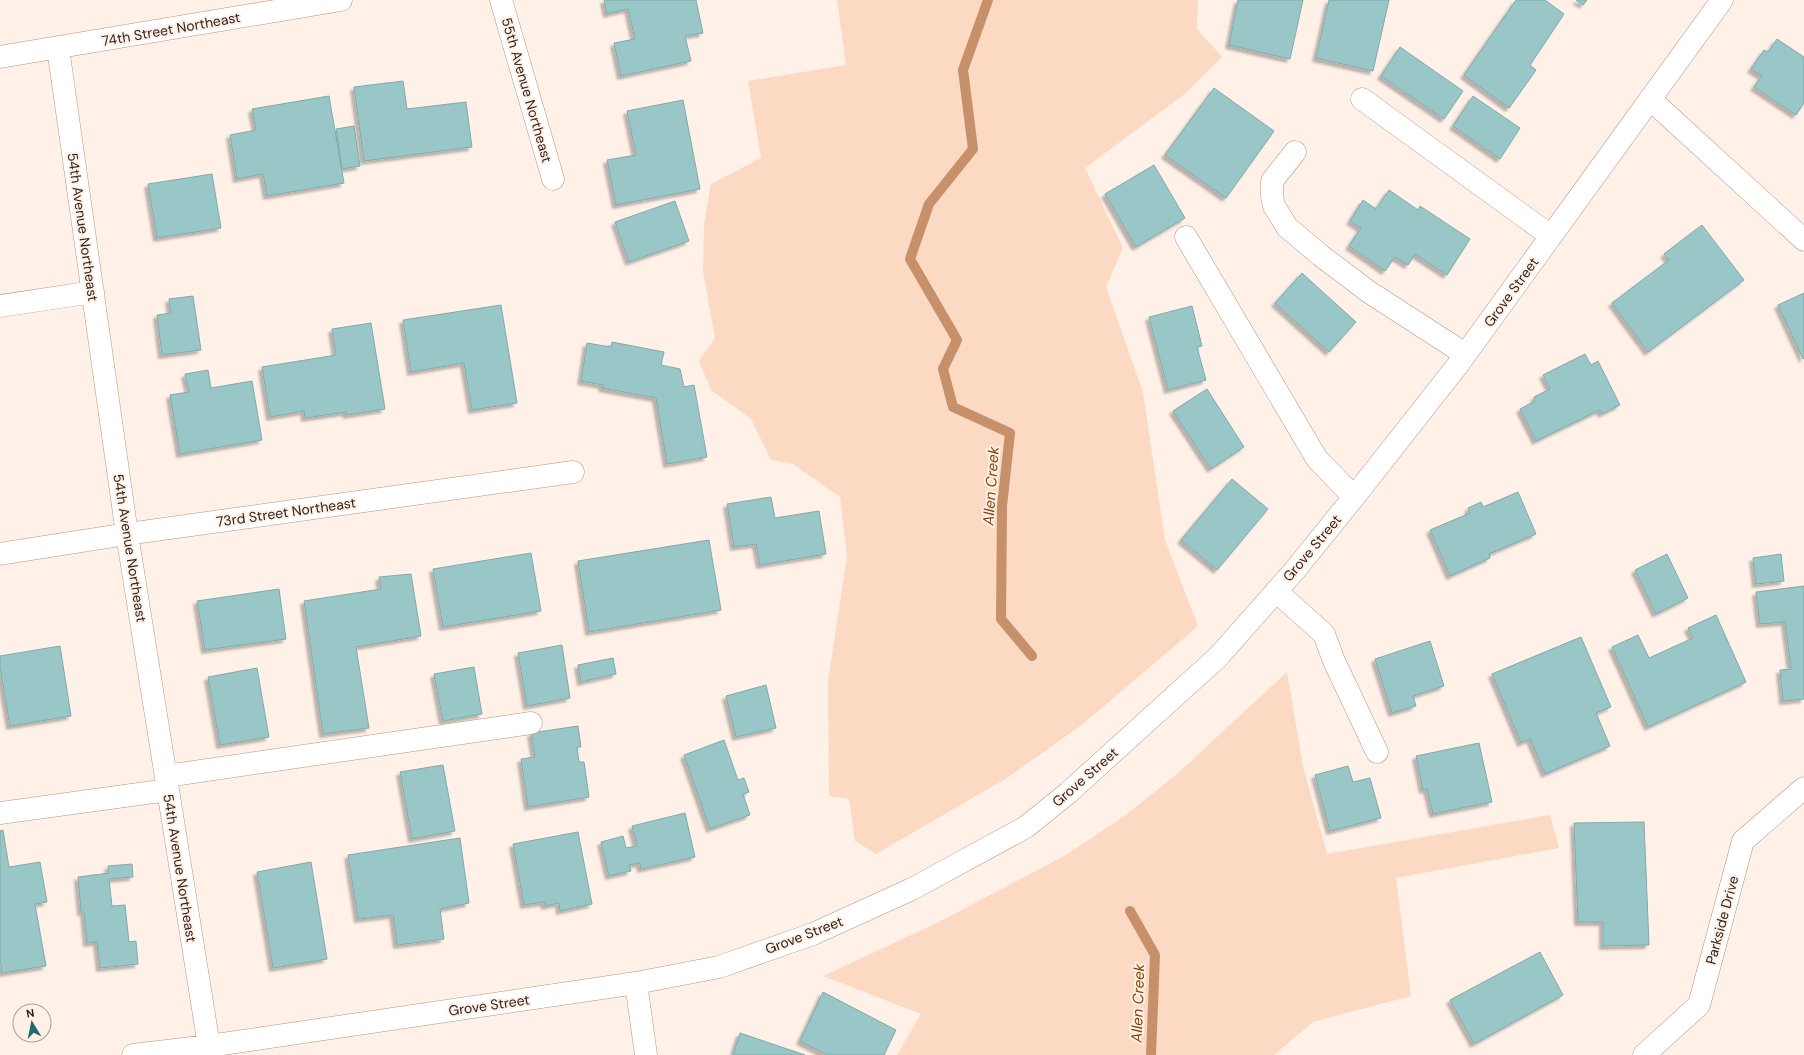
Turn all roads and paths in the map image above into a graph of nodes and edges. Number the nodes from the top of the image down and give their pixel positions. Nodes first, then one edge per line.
1 (341, 0) edge
2 (500, 0) edge
3 (1722, 0) edge
4 (58, 48) junction
5 (0, 57) edge
6 (1362, 99) dead end
7 (1650, 99) junction
8 (1295, 152) dead end
9 (553, 179) dead end
10 (1551, 236) junction
11 (1186, 237) dead end
12 (1804, 240) edge
13 (93, 292) junction
14 (0, 306) edge
15 (1465, 354) junction
16 (573, 472) dead end
17 (1354, 497) junction
18 (127, 534) junction
19 (0, 554) edge
20 (1276, 591) junction
21 (531, 723) dead end
22 (1377, 752) dead end
23 (167, 783) junction
24 (1804, 788) edge
25 (0, 813) edge
26 (636, 983) junction
27 (209, 1046) junction
28 (133, 1055) edge
29 (646, 1055) edge
30 (1644, 1055) edge

1 - 4 street, 74th Street Northeast
2 - 9 street, 55th Avenue Northeast
3 - 7 street, Grove Street
4 - 5 street, 74th Street Northeast
4 - 13 street, 54th Avenue Northeast
6 - 10 street
7 - 10 street, Grove Street
7 - 12 street
8 - 15 street
10 - 15 street, Grove Street
11 - 17 street
13 - 14 street
13 - 18 street, 54th Avenue Northeast
15 - 17 street, Grove Street
16 - 18 street, 73rd Street Northeast
17 - 20 street, Grove Street
18 - 19 street, 73rd Street Northeast
18 - 23 street, 54th Avenue Northeast
20 - 22 street
20 - 26 street, Grove Street
21 - 23 street
23 - 25 street
23 - 27 street, 54th Avenue Northeast
24 - 30 street, Parkside Drive
26 - 27 street, Grove Street
26 - 29 street
27 - 28 street, Grove Street

